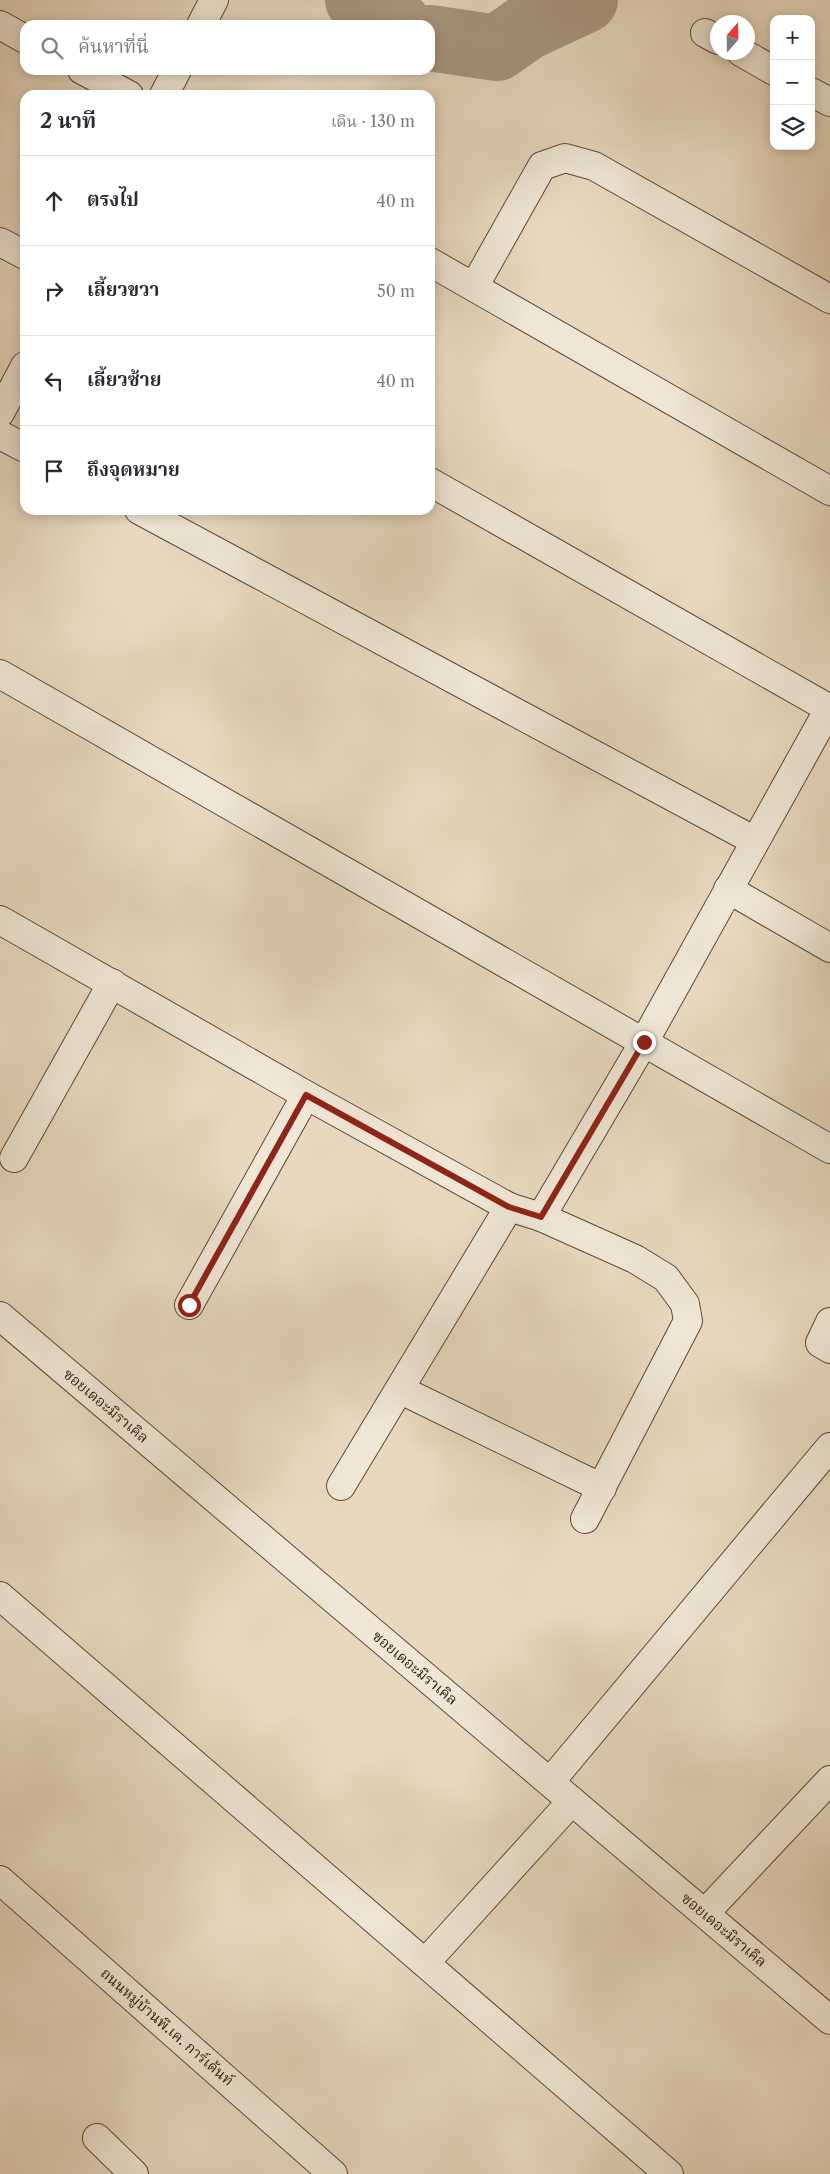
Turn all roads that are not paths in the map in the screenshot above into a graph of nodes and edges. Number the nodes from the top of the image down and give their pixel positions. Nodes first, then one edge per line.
1 (214, 0) edge
2 (204, 20) edge
3 (0, 26) edge
4 (20, 36) edge
5 (754, 60) edge
6 (770, 69) edge
7 (91, 75) edge
8 (174, 75) edge
9 (120, 90) edge
10 (167, 90) edge
11 (815, 94) edge
12 (830, 102) edge
13 (0, 242) edge
14 (20, 252) edge
15 (435, 265) edge
16 (474, 287) junction
17 (830, 299) edge
18 (20, 375) edge
19 (0, 413) edge
20 (0, 435) edge
21 (20, 445) edge
22 (435, 485) edge
23 (830, 491) edge
24 (149, 515) edge
25 (0, 674) edge
26 (830, 708) edge
27 (755, 841) junction
28 (728, 889) junction
29 (0, 920) edge
30 (830, 948) edge
31 (112, 983) junction
32 (644, 1042) junction
33 (306, 1095) junction
34 (830, 1149) edge
35 (14, 1158) dead end
36 (509, 1207) junction
37 (541, 1217) junction
38 (189, 1305) dead end
39 (0, 1316) edge
40 (830, 1322) edge
41 (830, 1349) edge
42 (401, 1390) junction
43 (830, 1447) edge
44 (341, 1486) dead end
45 (602, 1488) junction
46 (586, 1520) dead end
47 (0, 1596) edge
48 (830, 1780) edge
49 (550, 1782) junction
50 (572, 1801) junction
51 (0, 1880) edge
52 (705, 1913) junction
53 (425, 1963) junction
54 (830, 2020) edge
55 (97, 2138) dead end
56 (134, 2174) edge
57 (333, 2174) edge
58 (669, 2174) edge

1 - 2 street
3 - 4 street
5 - 6 street
7 - 9 street
8 - 10 street
11 - 12 street
13 - 14 street
15 - 16 street
16 - 17 street
16 - 23 street
18 - 19 street
20 - 21 street
22 - 26 street
24 - 27 street
25 - 32 street
26 - 27 street
27 - 28 street
28 - 30 street
28 - 32 street
29 - 31 street
31 - 33 street
31 - 35 street
32 - 34 street
32 - 37 street
33 - 36 street
33 - 38 street
36 - 37 street
36 - 42 street
37 - 45 street
39 - 49 street, ซอยเดอะมิราเคิล
40 - 41 street
42 - 44 street
42 - 45 street
43 - 49 street
45 - 46 street
47 - 53 street
48 - 52 street
49 - 50 street, ซอยเดอะมิราเคิล
50 - 52 street, ซอยเดอะมิราเคิล
50 - 53 street
51 - 57 street, ถนนหมู่บ้านพี.เค. การ์เด้นท์
52 - 54 street, ซอยเดอะมิราเคิล
53 - 58 street
55 - 56 street

